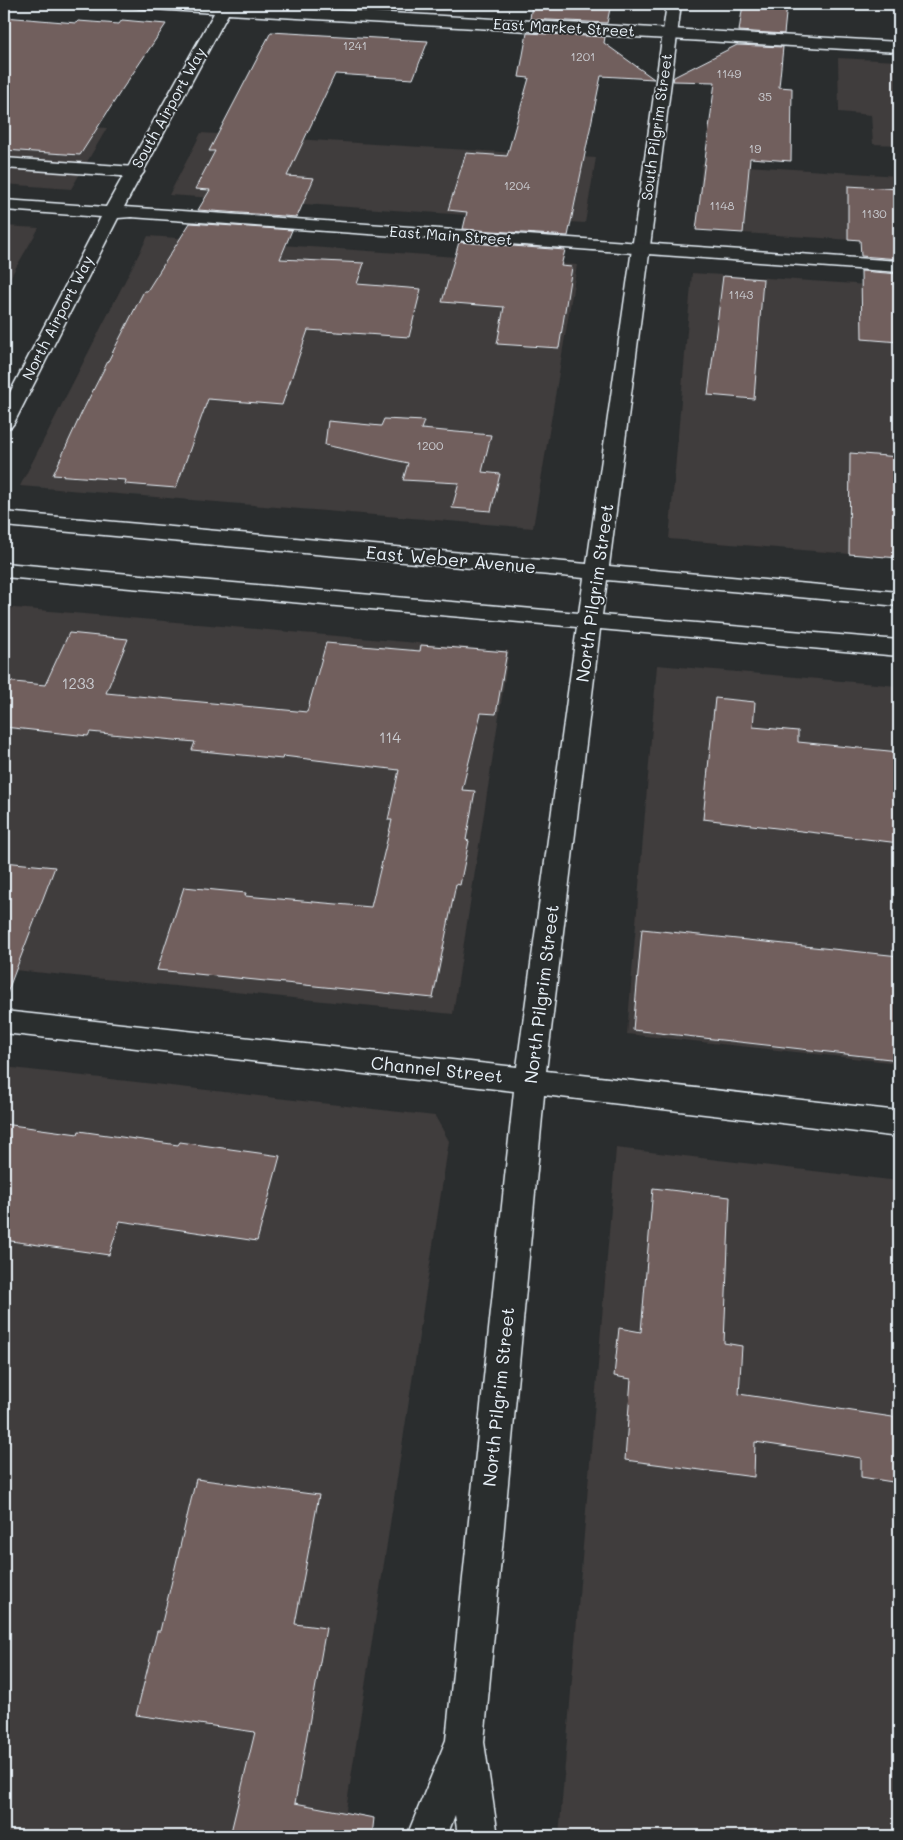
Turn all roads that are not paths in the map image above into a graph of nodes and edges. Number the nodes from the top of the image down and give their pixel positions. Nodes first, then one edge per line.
1 (139, 4) edge
2 (674, 4) edge
3 (224, 6) edge
4 (670, 34) junction
5 (899, 48) edge
6 (4, 163) edge
7 (135, 172) junction
8 (4, 205) edge
9 (112, 212) junction
10 (640, 250) junction
11 (899, 267) edge
12 (4, 422) edge
13 (4, 519) edge
14 (4, 570) edge
15 (596, 573) junction
16 (899, 599) edge
17 (589, 620) junction
18 (899, 648) edge
19 (4, 1022) edge
20 (530, 1081) junction
21 (899, 1124) edge
22 (465, 1742) junction
23 (427, 1836) edge
24 (478, 1836) edge

1 - 3 street, East Market Street
2 - 4 street, South Pilgrim Street
3 - 4 street, East Market Street
3 - 7 street, South Airport Way
4 - 5 street, East Market Street
4 - 10 street, South Pilgrim Street
6 - 7 street
7 - 9 street, South Airport Way
8 - 9 street, East Main Street
9 - 10 street, East Main Street
9 - 12 street, North Airport Way
10 - 11 street, East Main Street
10 - 15 street, North Pilgrim Street
13 - 15 street, East Weber Avenue
14 - 17 street
15 - 16 street, East Weber Avenue
15 - 17 street, North Pilgrim Street
17 - 18 street
17 - 20 street, North Pilgrim Street
19 - 20 street, Channel Street
20 - 21 street, Channel Street
20 - 22 street, North Pilgrim Street
22 - 23 street, North Pilgrim Street
22 - 24 street, North Pilgrim Street

